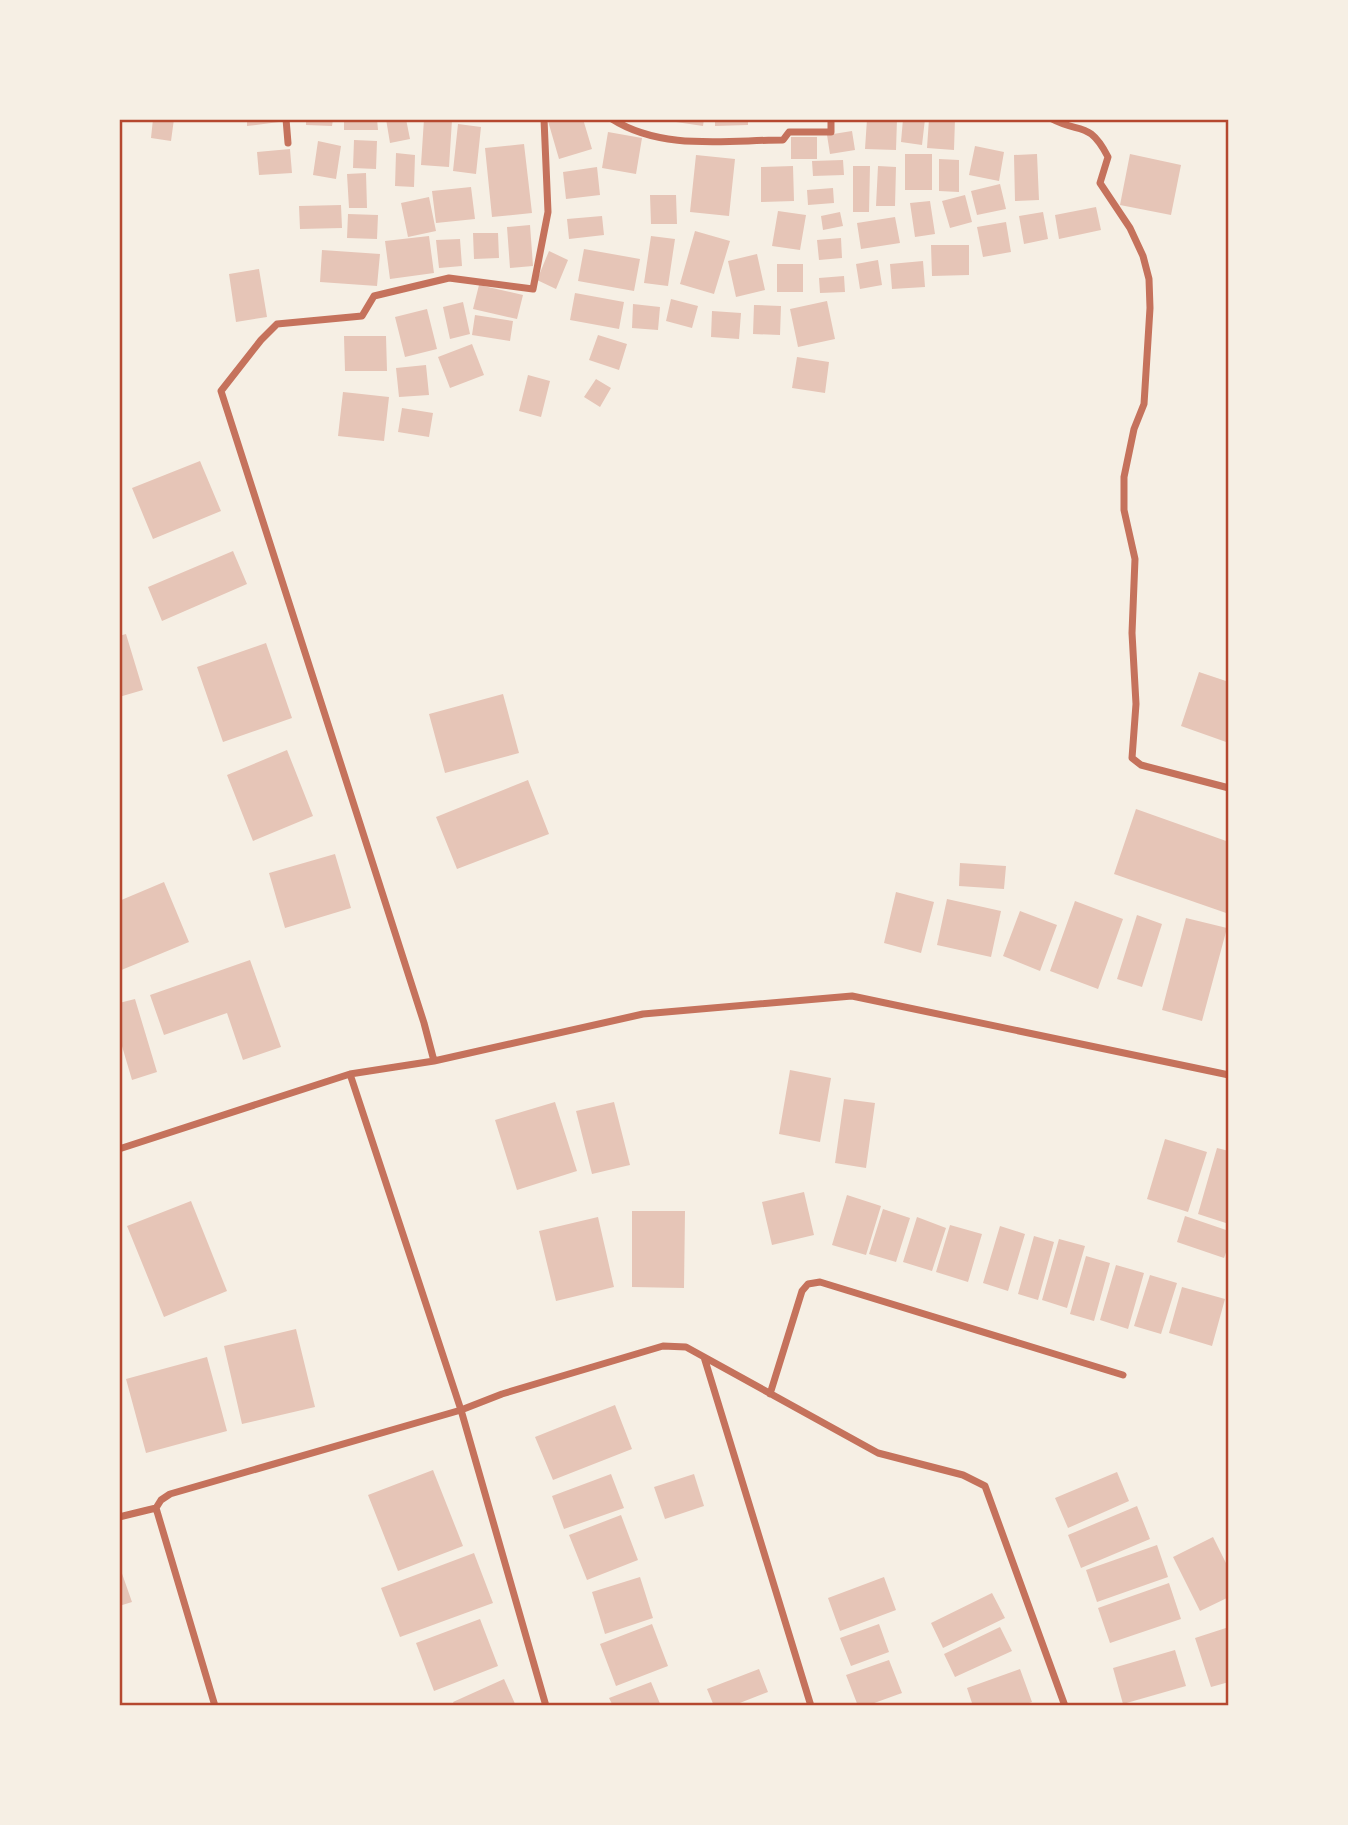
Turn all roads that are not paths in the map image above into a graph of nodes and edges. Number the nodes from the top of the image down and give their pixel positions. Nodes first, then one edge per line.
1 (286, 119) edge
2 (544, 119) edge
3 (612, 119) edge
4 (831, 119) edge
5 (1052, 119) edge
6 (288, 143) dead end
7 (1229, 788) edge
8 (434, 1061) junction
9 (350, 1074) junction
10 (1229, 1075) edge
11 (119, 1149) edge
12 (704, 1356) junction
13 (1123, 1375) dead end
14 (770, 1394) junction
15 (461, 1410) junction
16 (156, 1508) junction
17 (119, 1517) edge
18 (215, 1706) edge
19 (546, 1706) edge
20 (811, 1706) edge
21 (1065, 1706) edge

1 - 6 street
2 - 8 street
3 - 4 street
5 - 7 street
8 - 9 street
8 - 10 street
9 - 11 street
9 - 15 street
12 - 14 street
12 - 15 street
12 - 20 street
13 - 14 street
14 - 21 street
15 - 16 street
15 - 19 street
16 - 17 street
16 - 18 street

